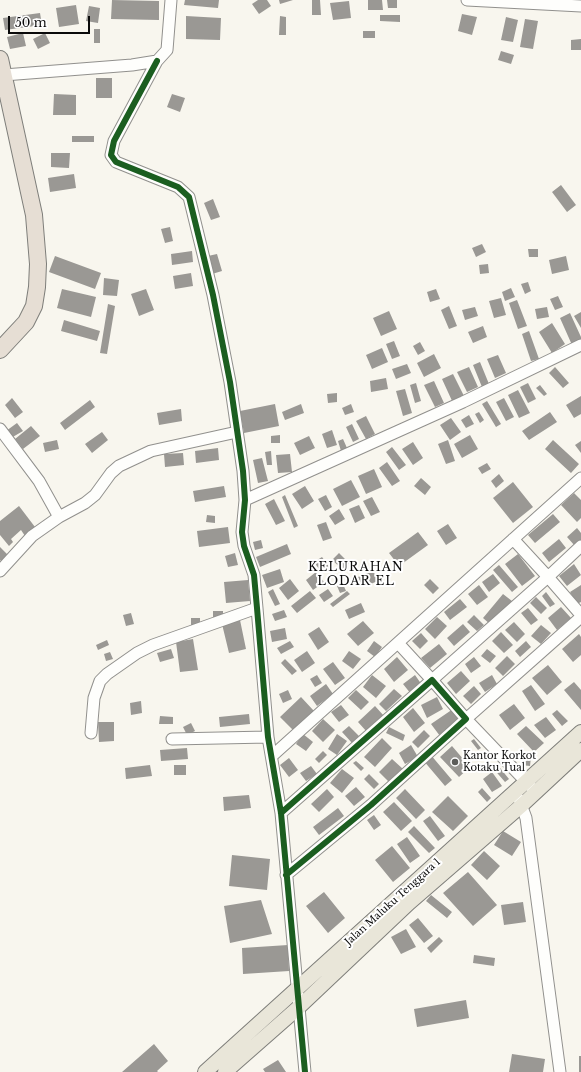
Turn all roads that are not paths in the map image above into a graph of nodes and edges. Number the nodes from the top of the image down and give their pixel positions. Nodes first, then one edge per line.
1 (171, 0) edge
2 (467, 0) edge
3 (508, 2) edge
4 (581, 6) edge
5 (0, 60) edge
6 (157, 61) junction
7 (4, 75) junction
8 (581, 345) edge
9 (0, 350) edge
10 (0, 429) edge
11 (237, 432) junction
12 (581, 478) edge
13 (245, 500) junction
14 (59, 517) junction
15 (513, 539) junction
16 (581, 546) edge
17 (0, 571) edge
18 (548, 577) junction
19 (257, 608) junction
20 (581, 616) edge
21 (398, 643) junction
22 (432, 680) junction
23 (466, 719) junction
24 (581, 732) edge
25 (91, 733) dead end
26 (268, 737) junction
27 (172, 738) dead end
28 (581, 750) edge
29 (272, 756) junction
30 (530, 786) junction
31 (516, 791) junction
32 (522, 805) junction
33 (281, 813) junction
34 (286, 876) junction
35 (297, 988) junction
36 (299, 1007) junction
37 (205, 1072) edge
38 (225, 1072) edge
39 (305, 1072) edge
40 (560, 1072) edge

1 - 6 street
2 - 3 street
3 - 4 street
5 - 7 highway
6 - 7 street
6 - 11 street
7 - 9 highway
8 - 13 street
10 - 14 street
11 - 13 street
11 - 14 street
12 - 15 street
13 - 19 street
14 - 17 street
15 - 18 street
15 - 21 street
16 - 18 street
18 - 20 street
18 - 22 street
19 - 25 street
19 - 26 street
20 - 23 street
21 - 22 street
21 - 29 street
22 - 23 street
22 - 33 street
23 - 30 street
23 - 34 street
24 - 30 main road, Jalan Maluku Tenggara 1
26 - 27 street
26 - 29 street
28 - 30 main road, Jalan Maluku Tenggara 1
29 - 33 street
30 - 31 main road, Jalan Maluku Tenggara 1
30 - 32 main road, Jalan Maluku Tenggara 1
31 - 32 street
31 - 35 main road, Jalan Maluku Tenggara 1
32 - 36 main road, Jalan Maluku Tenggara 1
32 - 40 street
33 - 34 street
34 - 35 street
35 - 36 street
35 - 37 main road, Jalan Maluku Tenggara 1
36 - 38 main road, Jalan Maluku Tenggara 1
36 - 39 street

